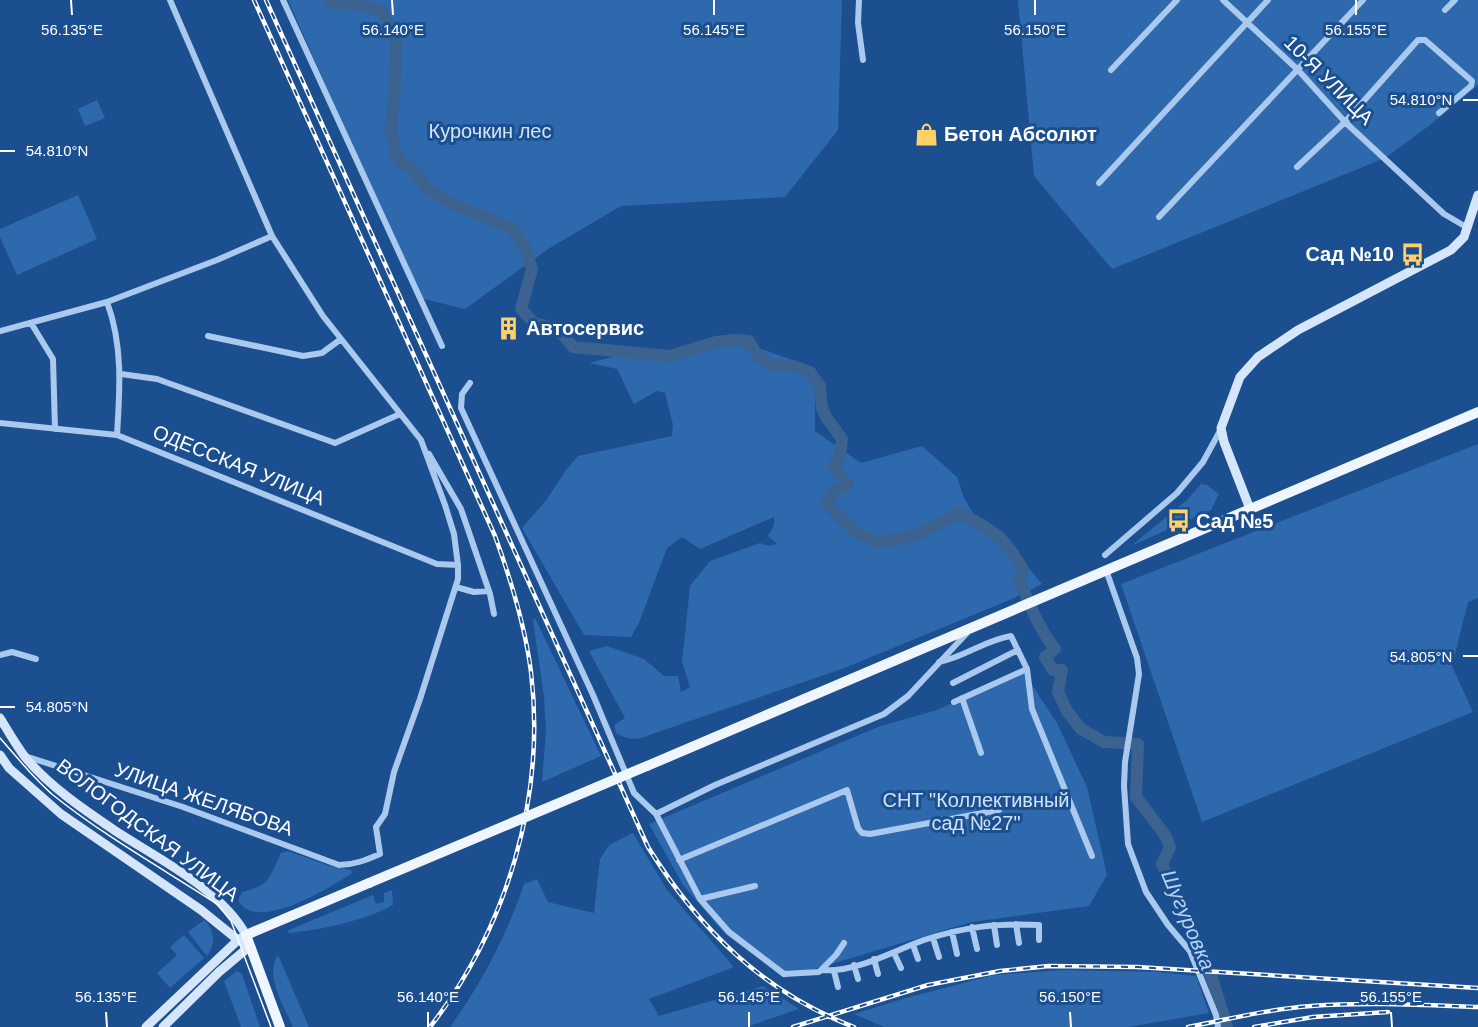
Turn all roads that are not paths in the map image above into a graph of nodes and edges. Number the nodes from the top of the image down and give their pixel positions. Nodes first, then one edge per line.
1 (170, 0) edge
2 (283, 0) edge
3 (859, 0) edge
4 (1177, 0) edge
5 (1223, 0) edge
6 (1268, 0) edge
7 (1363, 0) edge
8 (1455, 0) edge
9 (1445, 10) dead end
10 (1246, 23) junction
11 (863, 60) dead end
12 (1111, 69) dead end
13 (1298, 70) junction
14 (1439, 113) dead end
15 (1345, 122) junction
16 (1297, 167) dead end
17 (1099, 183) dead end
18 (1478, 195) edge
19 (1159, 216) dead end
20 (1468, 228) junction
21 (272, 236) junction
22 (107, 302) junction
23 (31, 323) junction
24 (0, 331) edge
25 (208, 336) dead end
26 (341, 339) junction
27 (442, 346) dead end
28 (121, 374) junction
29 (470, 383) dead end
30 (1478, 412) edge
31 (400, 414) junction
32 (0, 423) edge
33 (1221, 428) junction
34 (55, 429) junction
35 (117, 435) junction
36 (421, 440) junction
37 (1250, 509) junction
38 (1105, 555) dead end
39 (458, 565) junction
40 (1106, 570) junction
41 (456, 587) junction
42 (489, 591) junction
43 (494, 614) dead end
44 (973, 627) junction
45 (1018, 650) junction
46 (0, 655) edge
47 (36, 659) dead end
48 (938, 662) junction
49 (1027, 669) junction
50 (952, 683) dead end
51 (962, 698) junction
52 (954, 702) dead end
53 (0, 718) edge
54 (981, 753) dead end
55 (24, 755) junction
56 (0, 756) edge
57 (999, 810) dead end
58 (656, 814) junction
59 (1092, 856) dead end
60 (679, 860) junction
61 (755, 886) dead end
62 (700, 899) junction
63 (1016, 924) junction
64 (994, 925) junction
65 (972, 927) junction
66 (952, 932) junction
67 (933, 938) junction
68 (245, 940) junction
69 (1039, 940) dead end
70 (844, 943) dead end
71 (1019, 943) dead end
72 (913, 945) junction
73 (997, 945) dead end
74 (977, 949) dead end
75 (894, 953) junction
76 (957, 954) dead end
77 (939, 957) dead end
78 (874, 959) junction
79 (918, 959) dead end
80 (855, 965) junction
81 (901, 968) dead end
82 (822, 970) junction
83 (834, 971) junction
84 (878, 974) dead end
85 (858, 979) dead end
86 (838, 987) dead end
87 (146, 1027) edge
88 (163, 1027) edge
89 (280, 1027) edge
90 (1218, 1027) edge

1 - 21 street
2 - 27 street
3 - 11 street
4 - 12 street
5 - 10 street, 10-Я УЛИЦА
6 - 10 street
7 - 13 street
8 - 9 street
10 - 13 street, 10-Я УЛИЦА
10 - 17 street
13 - 15 street, 10-Я УЛИЦА
13 - 19 street
14 - 15 street
15 - 16 street
15 - 20 street, 10-Я УЛИЦА
18 - 20 main road
20 - 33 main road
21 - 22 street
21 - 26 street
22 - 23 street
22 - 28 street
23 - 24 street
23 - 34 street
25 - 26 street
26 - 31 street
28 - 31 street
28 - 35 street
29 - 58 street
30 - 37 main road
31 - 36 street
32 - 34 street, ОДЕССКАЯ УЛИЦА
33 - 37 main road
33 - 38 street
34 - 35 street, ОДЕССКАЯ УЛИЦА
35 - 39 street, ОДЕССКАЯ УЛИЦА
36 - 39 street
36 - 42 street
37 - 40 main road
39 - 41 street
40 - 44 main road
40 - 90 street
41 - 42 street
41 - 55 street, УЛИЦА ЖЕЛЯБОВА
42 - 43 street
44 - 48 street
44 - 68 main road, bridge
45 - 48 street
45 - 49 street
45 - 50 street
46 - 47 street
48 - 58 street
49 - 51 street
49 - 59 street
51 - 52 street
51 - 54 street
53 - 55 main road, ВОЛОГОДСКАЯ УЛИЦА
55 - 68 main road, ВОЛОГОДСКАЯ УЛИЦА
56 - 68 main road, ВОЛОГОДСКАЯ УЛИЦА
57 - 60 street
58 - 60 street
60 - 62 street
61 - 62 street
62 - 82 street
63 - 64 street
63 - 69 street
63 - 71 street
64 - 65 street
64 - 73 street
65 - 66 street
65 - 74 street
66 - 67 street
66 - 76 street
67 - 72 street
67 - 77 street
68 - 87 main road
68 - 88 main road
68 - 89 main road, ВОЛОГОДСКАЯ УЛИЦА
70 - 82 street
72 - 75 street
72 - 79 street
75 - 78 street
75 - 81 street
78 - 80 street
78 - 84 street
80 - 83 street
80 - 85 street
82 - 83 street
83 - 86 street

